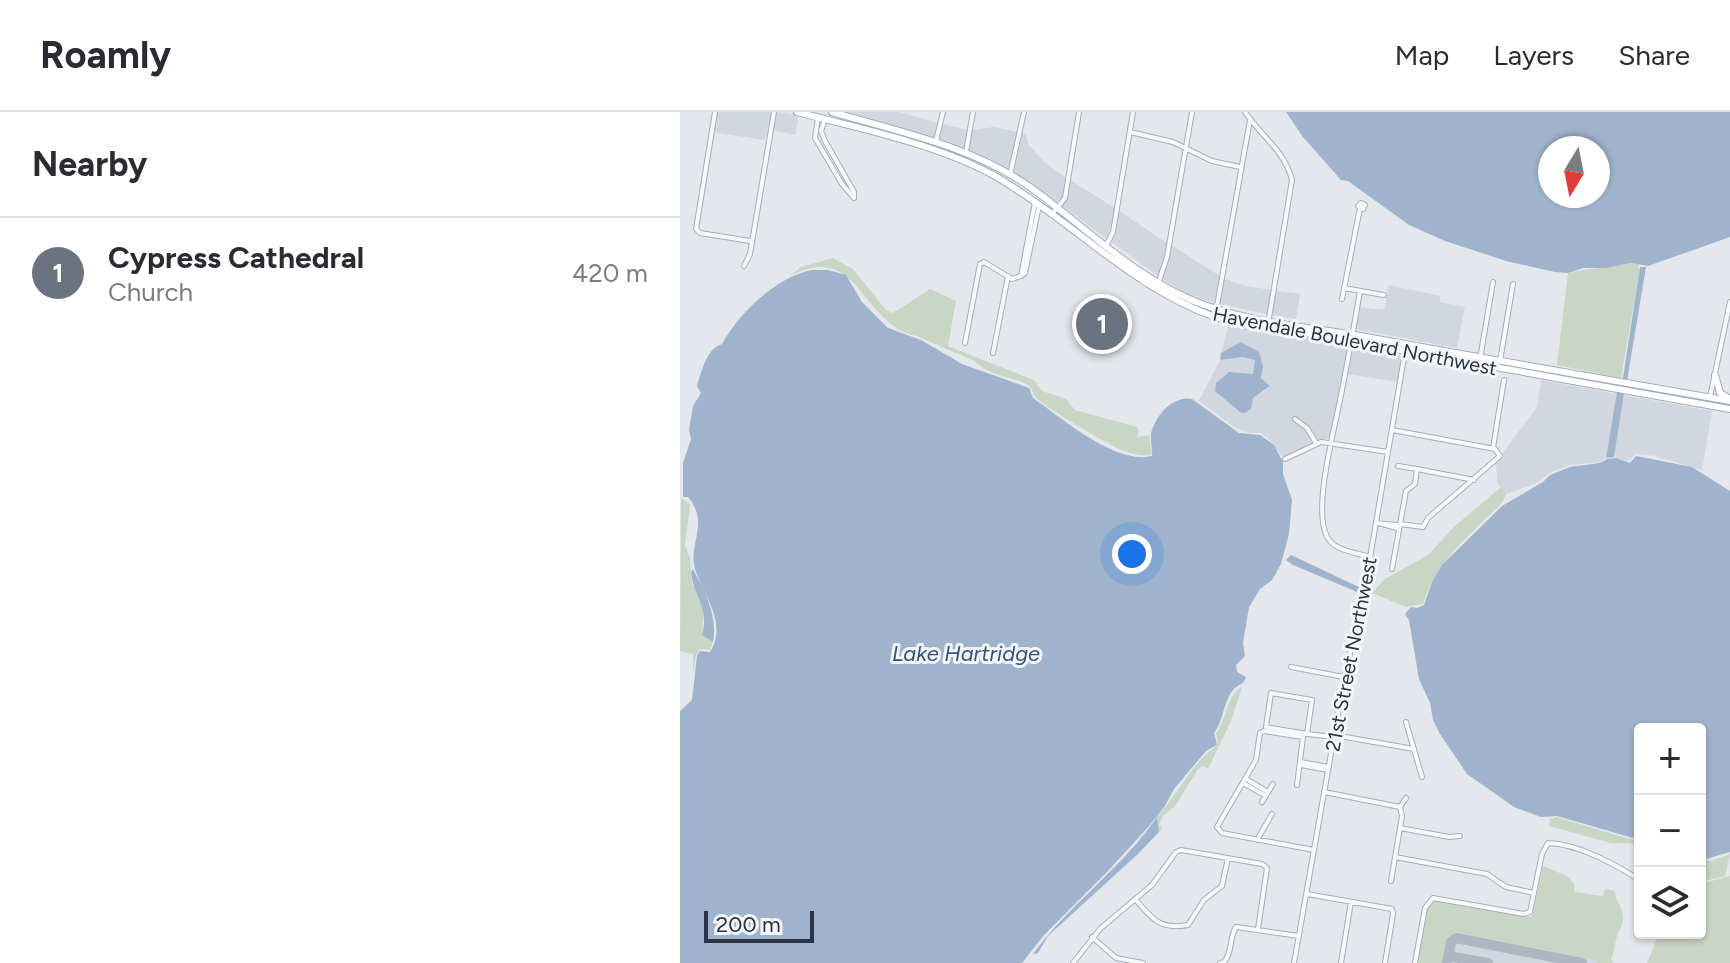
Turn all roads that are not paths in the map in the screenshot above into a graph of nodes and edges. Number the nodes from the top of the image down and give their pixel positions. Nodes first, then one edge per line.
1 (715, 112) edge
2 (774, 112) edge
3 (832, 112) edge
4 (943, 112) edge
5 (973, 112) edge
6 (1024, 112) edge
7 (1079, 112) edge
8 (1133, 112) edge
9 (1192, 112) edge
10 (1245, 112) edge
11 (801, 113) edge
12 (821, 116) edge
13 (848, 116) junction
14 (1250, 120) junction
15 (1130, 132) junction
16 (936, 142) junction
17 (1185, 147) junction
18 (933, 151) junction
19 (966, 152) junction
20 (972, 164) junction
21 (1240, 167) junction
22 (1010, 175) junction
23 (1037, 203) junction
24 (1360, 208) dead end
25 (1054, 211) junction
26 (750, 241) junction
27 (1105, 249) junction
28 (744, 266) dead end
29 (1008, 276) junction
30 (1493, 282) dead end
31 (1513, 284) dead end
32 (1157, 286) junction
33 (1344, 288) junction
34 (1360, 291) junction
35 (1384, 295) dead end
36 (1342, 299) dead end
37 (1730, 302) edge
38 (1215, 313) junction
39 (1268, 324) junction
40 (1352, 339) junction
41 (965, 343) dead end
42 (1406, 348) junction
43 (993, 353) dead end
44 (1480, 361) junction
45 (1500, 361) junction
46 (1715, 375) junction
47 (1574, 378) junction
48 (1504, 380) dead end
49 (1730, 400) edge
50 (1709, 401) junction
51 (1730, 409) edge
52 (1295, 419) dead end
53 (1392, 430) junction
54 (1330, 442) junction
55 (1316, 443) junction
56 (1493, 448) junction
57 (1388, 452) junction
58 (1285, 459) dead end
59 (1398, 466) dead end
60 (1417, 469) junction
61 (1474, 480) junction
62 (1382, 524) junction
63 (1399, 526) junction
64 (1370, 557) junction
65 (1392, 569) dead end
66 (1291, 667) dead end
67 (1344, 677) junction
68 (1406, 722) dead end
69 (1307, 734) junction
70 (1334, 736) junction
71 (1414, 749) junction
72 (1301, 763) junction
73 (1328, 768) junction
74 (1422, 777) dead end
75 (1244, 781) junction
76 (1273, 784) dead end
77 (1297, 785) dead end
78 (1324, 792) junction
79 (1406, 798) dead end
80 (1400, 807) junction
81 (1272, 814) dead end
82 (1400, 828) junction
83 (1460, 836) dead end
84 (1257, 840) junction
85 (1314, 850) junction
86 (1395, 857) junction
87 (1228, 858) junction
88 (1634, 877) edge
89 (1391, 881) dead end
90 (1535, 893) junction
91 (1307, 894) junction
92 (1136, 900) junction
93 (1351, 902) junction
94 (1258, 929) junction
95 (1299, 936) junction
96 (1092, 937) junction
97 (1073, 963) edge
98 (1143, 963) edge
99 (1220, 963) edge
100 (1294, 963) edge
101 (1341, 963) edge
102 (1385, 963) edge
103 (1415, 963) edge

1 - 26 street
2 - 26 street
3 - 13 main road, Havendale Boulevard Northwest
4 - 16 street
5 - 19 street
6 - 22 street
7 - 25 street
8 - 15 street
9 - 17 street
10 - 14 street
11 - 12 main road, Havendale Boulevard Northwest
12 - 12 street
12 - 13 main road
12 - 18 main road, Havendale Boulevard Northwest
13 - 16 main road, Havendale Boulevard Northwest
14 - 21 street
14 - 39 street
15 - 17 street
15 - 27 street
16 - 18 street
16 - 19 main road, Havendale Boulevard Northwest
17 - 21 street
17 - 32 street
18 - 20 main road, Havendale Boulevard Northwest
19 - 22 main road, Havendale Boulevard Northwest
20 - 22 main road
20 - 23 main road, Havendale Boulevard Northwest
21 - 38 street
22 - 25 main road, Havendale Boulevard Northwest
23 - 25 main road, Havendale Boulevard Northwest
23 - 29 street
24 - 33 street
25 - 27 main road, Havendale Boulevard Northwest
26 - 28 street
27 - 32 main road, Havendale Boulevard Northwest
29 - 41 street
29 - 43 street
30 - 44 street
31 - 45 street
32 - 38 main road, Havendale Boulevard Northwest
33 - 34 street
33 - 36 street
34 - 35 street
34 - 40 street
37 - 46 street
38 - 39 main road, Havendale Boulevard Northwest
39 - 40 main road, Havendale Boulevard Northwest
40 - 42 main road, Havendale Boulevard Northwest
40 - 54 street
42 - 44 main road, Havendale Boulevard Northwest
42 - 53 street, 21st Street Northwest
44 - 45 main road, Havendale Boulevard Northwest
44 - 47 main road, Havendale Boulevard Northwest
45 - 47 main road, Havendale Boulevard Northwest
46 - 49 main road
46 - 50 street
47 - 50 main road, Havendale Boulevard Northwest
47 - 50 main road, Havendale Boulevard Northwest
48 - 56 street
49 - 50 main road
50 - 51 main road
52 - 55 street
53 - 56 street
53 - 57 street, 21st Street Northwest
54 - 55 street
54 - 57 street
54 - 64 street
55 - 58 street
56 - 61 street
57 - 62 street, 21st Street Northwest
59 - 60 street
60 - 61 street
60 - 63 street
61 - 63 street
62 - 63 street
62 - 64 street, 21st Street Northwest
63 - 65 street
64 - 67 street, 21st Street Northwest
66 - 67 street
67 - 70 street, 21st Street Northwest
68 - 71 street
69 - 69 street
69 - 70 street
70 - 71 street
70 - 73 street, 21st Street Northwest
71 - 74 street
72 - 73 street
72 - 75 street
72 - 77 street
73 - 78 street, 21st Street Northwest
75 - 76 street
75 - 84 street
78 - 80 street
78 - 85 street, 21st Street Northwest
79 - 80 street
80 - 82 street
81 - 84 street
82 - 83 street
82 - 86 street
84 - 85 street
85 - 91 street, 21st Street Northwest
86 - 89 street
86 - 90 street
87 - 92 street
87 - 92 street
87 - 94 street
88 - 90 street
90 - 103 street
91 - 93 street
91 - 95 street, 21st Street Northwest
92 - 96 street
93 - 101 street
93 - 102 street
94 - 95 street
94 - 99 street
95 - 100 street, 21st Street Northwest
96 - 97 street
96 - 98 street

